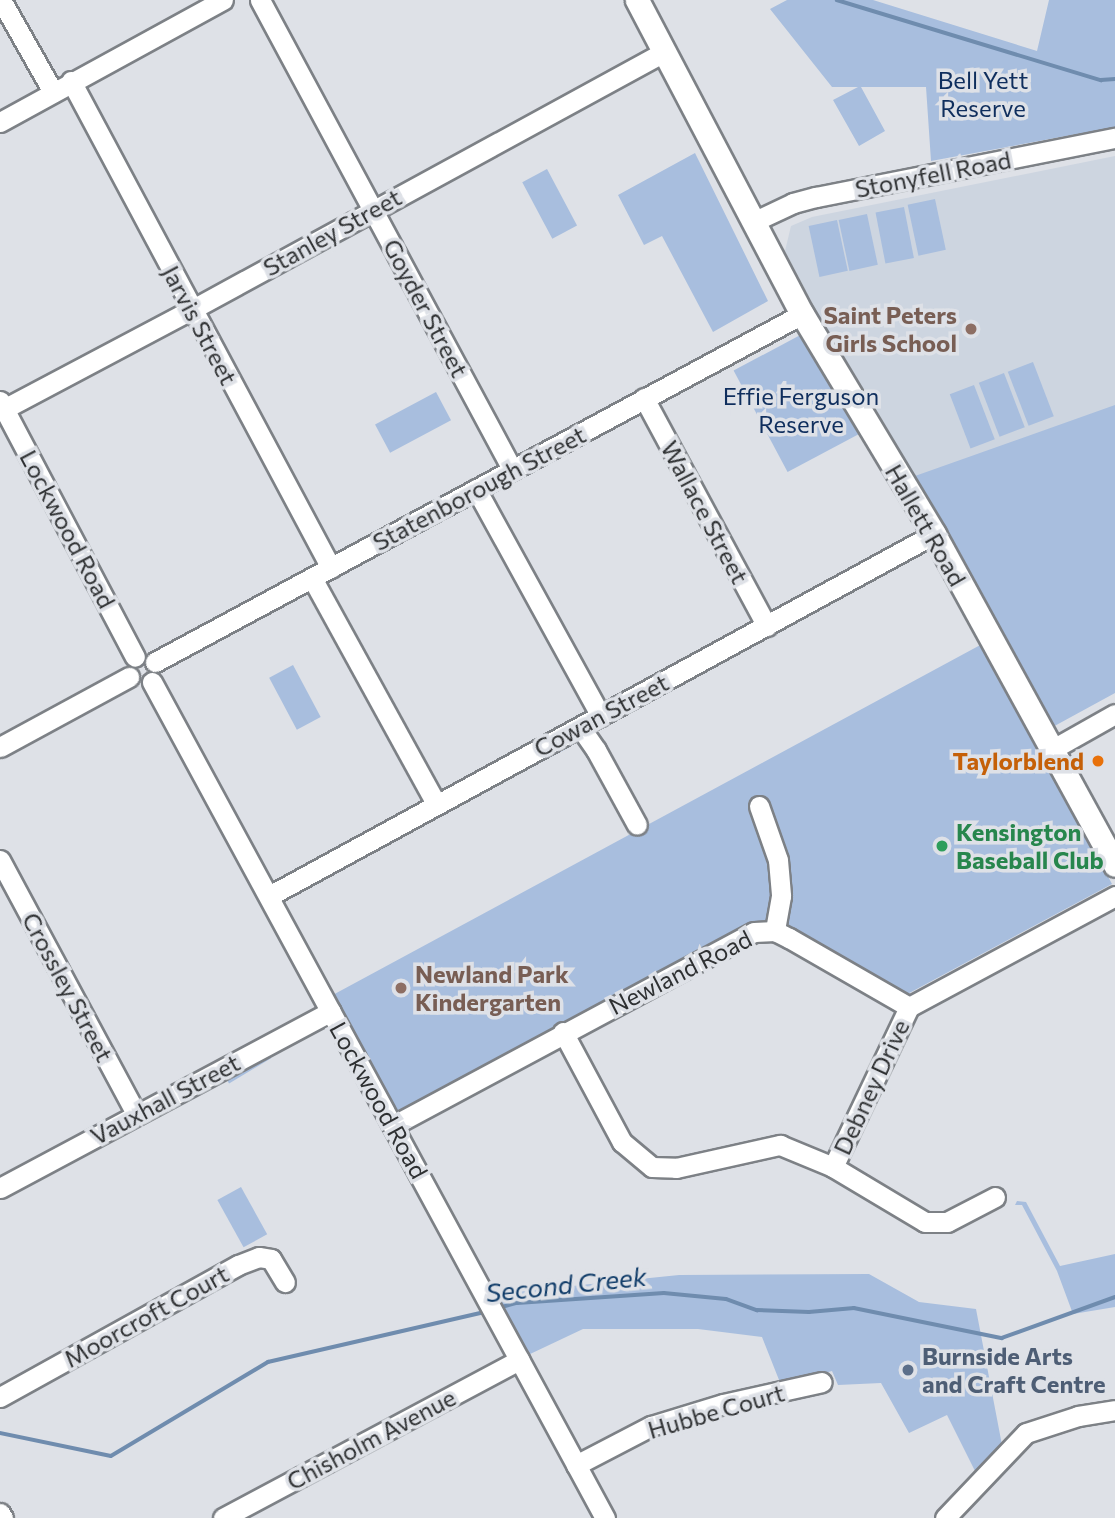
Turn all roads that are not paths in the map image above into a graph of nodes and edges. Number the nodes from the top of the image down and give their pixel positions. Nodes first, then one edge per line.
1 (1, 0) edge
2 (223, 0) edge
3 (260, 0) edge
4 (636, 0) edge
5 (664, 52) junction
6 (71, 81) junction
7 (53, 92) junction
8 (0, 122) edge
9 (1115, 138) edge
10 (373, 209) junction
11 (755, 221) junction
12 (191, 310) junction
13 (802, 314) junction
14 (644, 398) junction
15 (1, 407) edge
16 (512, 469) junction
17 (476, 489) junction
18 (934, 534) junction
19 (331, 568) junction
20 (312, 578) junction
21 (766, 625) junction
22 (135, 657) junction
23 (155, 662) junction
24 (129, 677) junction
25 (152, 682) junction
26 (1115, 714) edge
27 (601, 716) junction
28 (580, 727) junction
29 (0, 747) edge
30 (1051, 750) junction
31 (436, 804) junction
32 (760, 806) dead end
33 (638, 825) dead end
34 (0, 860) edge
35 (1115, 865) edge
36 (269, 896) junction
37 (1115, 896) edge
38 (775, 931) junction
39 (909, 1007) junction
40 (331, 1011) junction
41 (563, 1032) junction
42 (136, 1114) junction
43 (394, 1125) junction
44 (833, 1167) junction
45 (0, 1188) edge
46 (995, 1197) dead end
47 (285, 1282) dead end
48 (519, 1360) junction
49 (822, 1382) dead end
50 (0, 1397) edge
51 (1115, 1410) edge
52 (576, 1465) junction
53 (0, 1513) edge
54 (3, 1518) edge
55 (223, 1518) edge
56 (605, 1518) edge
57 (945, 1518) edge

1 - 7 street
2 - 6 street
3 - 10 street, Goyder Street
4 - 5 main road, Hallett Road
5 - 10 street, Stanley Street
5 - 11 main road, Hallett Road
6 - 7 street
6 - 12 street, Jarvis Street
7 - 8 street
9 - 11 street, Stonyfell Road
10 - 12 street, Stanley Street
10 - 16 street, Goyder Street
11 - 13 main road, Hallett Road
12 - 15 street, Stanley Street
12 - 19 street, Jarvis Street
13 - 14 street, Statenborough Street
13 - 18 main road, Hallett Road
14 - 16 street, Statenborough Street
14 - 21 street, Wallace Street
15 - 22 street, Lockwood Road
16 - 17 street, Statenborough Street
17 - 19 street, Statenborough Street
17 - 27 street
18 - 21 street, Cowan Street
18 - 30 main road, Hallett Road
19 - 20 street, Statenborough Street
20 - 23 street, Statenborough Street
20 - 31 street
21 - 27 street, Cowan Street
22 - 23 street
22 - 24 street
23 - 25 street
24 - 25 street
24 - 29 street
25 - 36 street, Lockwood Road
26 - 30 street
27 - 28 street, Cowan Street
28 - 31 street, Cowan Street
28 - 33 street
30 - 35 main road, Hallett Road
31 - 36 street, Cowan Street
32 - 38 street
34 - 42 street, Crossley Street
36 - 40 street, Lockwood Road
37 - 39 street
38 - 39 street, Newland Road
38 - 41 street, Newland Road
39 - 44 street, Debney Drive
40 - 42 street, Vauxhall Street
40 - 43 street, Lockwood Road
41 - 43 street, Newland Road
41 - 44 street
42 - 45 street, Vauxhall Street
43 - 48 street, Lockwood Road
44 - 46 street
47 - 50 street, Moorcroft Court
48 - 52 street, Lockwood Road
48 - 55 street, Chisholm Avenue
49 - 52 street, Hubbe Court
51 - 57 street
52 - 56 street, Lockwood Road
53 - 54 street

